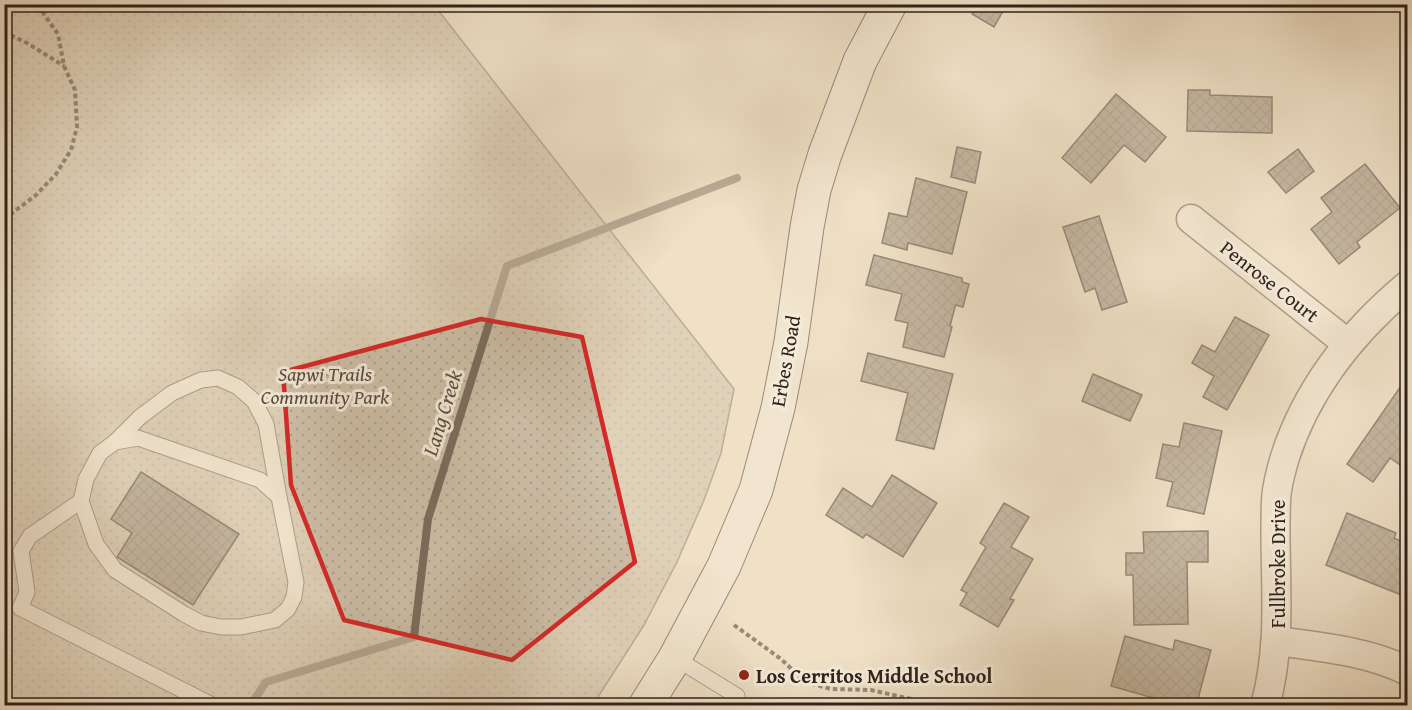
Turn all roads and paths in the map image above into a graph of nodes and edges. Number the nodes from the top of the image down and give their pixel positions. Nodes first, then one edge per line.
1 (35, 4) edge
2 (890, 4) edge
3 (4, 32) edge
4 (64, 66) junction
5 (4, 219) edge
6 (1191, 219) dead end
7 (1407, 285) edge
8 (1348, 344) junction
9 (115, 442) junction
10 (279, 497) junction
11 (81, 501) junction
12 (734, 625) dead end
13 (1277, 641) junction
14 (675, 658) junction
15 (1407, 671) edge
16 (214, 705) edge
17 (645, 705) edge
18 (739, 705) edge
19 (933, 705) edge
20 (1265, 705) edge

1 - 4 path
2 - 14 main road, Erbes Road
3 - 4 path
4 - 5 path
6 - 8 street, Penrose Court
7 - 8 street, Fullbroke Drive
8 - 13 street, Fullbroke Drive
9 - 10 lane
9 - 10 lane
9 - 11 lane
10 - 11 lane
11 - 16 lane
12 - 19 path
13 - 15 street
13 - 20 street, Fullbroke Drive
14 - 17 main road, Erbes Road
14 - 18 lane

